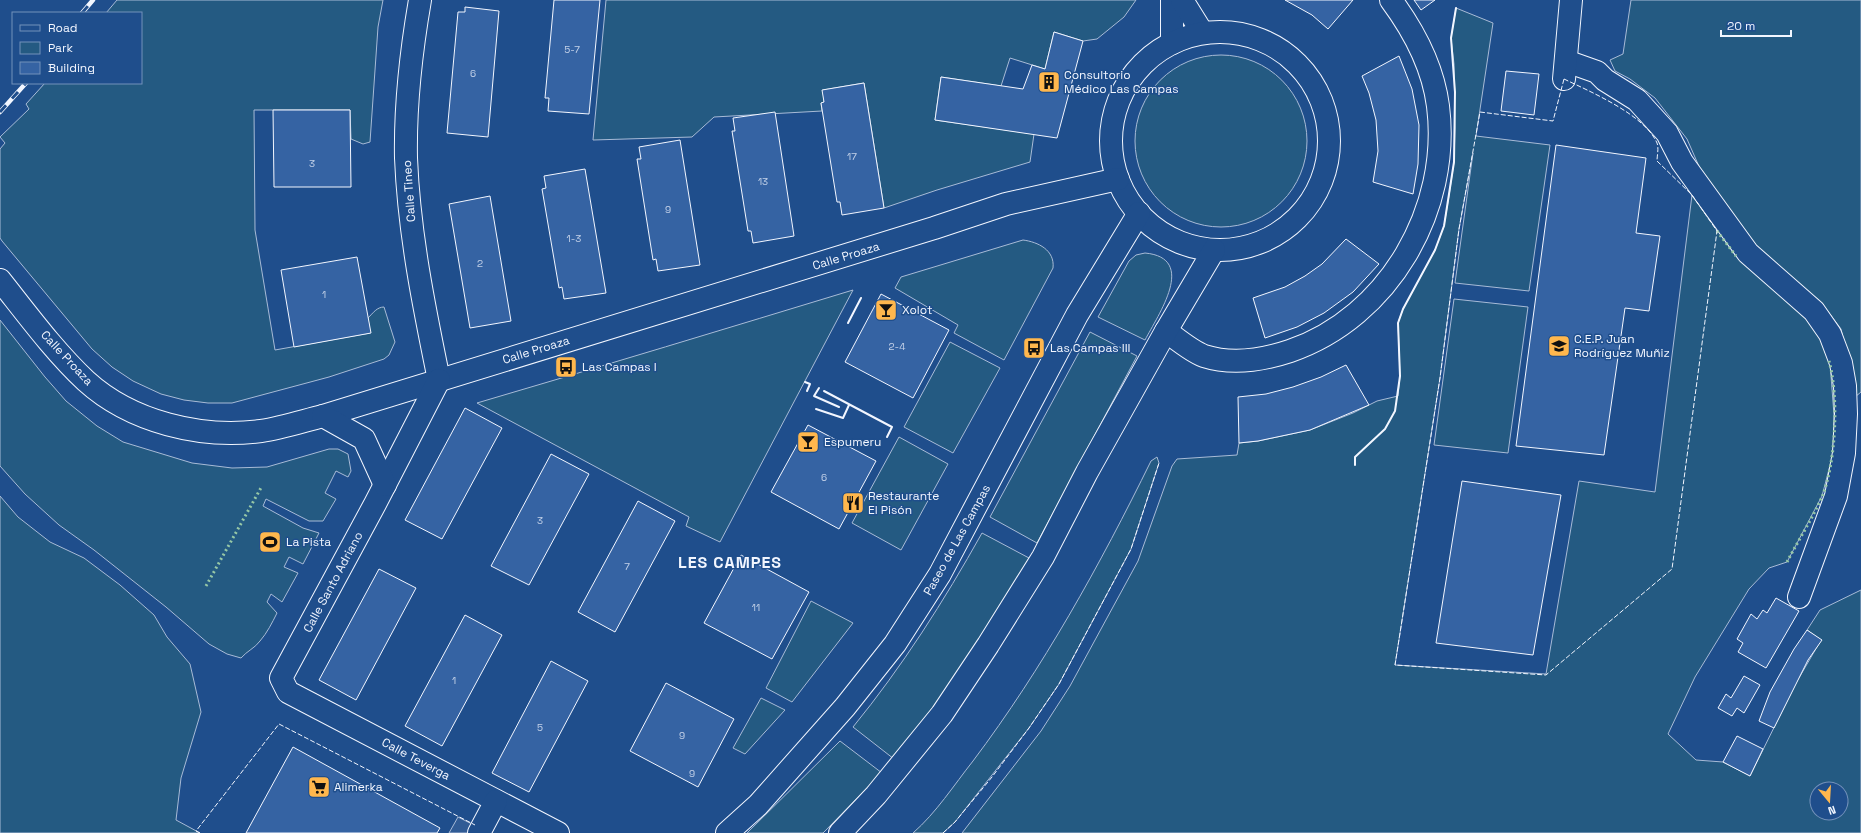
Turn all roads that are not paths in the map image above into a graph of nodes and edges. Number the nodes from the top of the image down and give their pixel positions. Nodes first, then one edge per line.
1 (420, 0) edge
2 (1172, 0) edge
3 (1182, 0) edge
4 (1390, 0) edge
5 (1571, 0) edge
6 (1202, 32) junction
7 (1172, 43) junction
8 (1118, 179) junction
9 (1139, 213) junction
10 (1214, 250) junction
11 (0, 280) edge
12 (1166, 331) junction
13 (439, 380) junction
14 (323, 416) junction
15 (385, 485) junction
16 (1799, 597) dead end
17 (281, 678) joint
18 (496, 801) junction
19 (544, 830) edge
20 (479, 833) edge
21 (727, 833) edge
22 (840, 833) edge

1 - 13 street, Calle Tineo
2 - 7 street
3 - 6 street
4 - 12 street
5 - 16 street
6 - 7 street
6 - 10 street
7 - 8 street
8 - 9 street
8 - 13 street, Calle Proaza
9 - 10 street
9 - 21 street, Paseo de Las Campas
10 - 12 street
11 - 14 street, Calle Proaza
12 - 22 street
13 - 14 street, Calle Proaza
13 - 15 street, Calle Santo Adriano
14 - 15 street
15 - 17 street, Calle Santo Adriano
17 - 18 street, Calle Teverga
18 - 19 street, Calle Teverga
18 - 20 street

